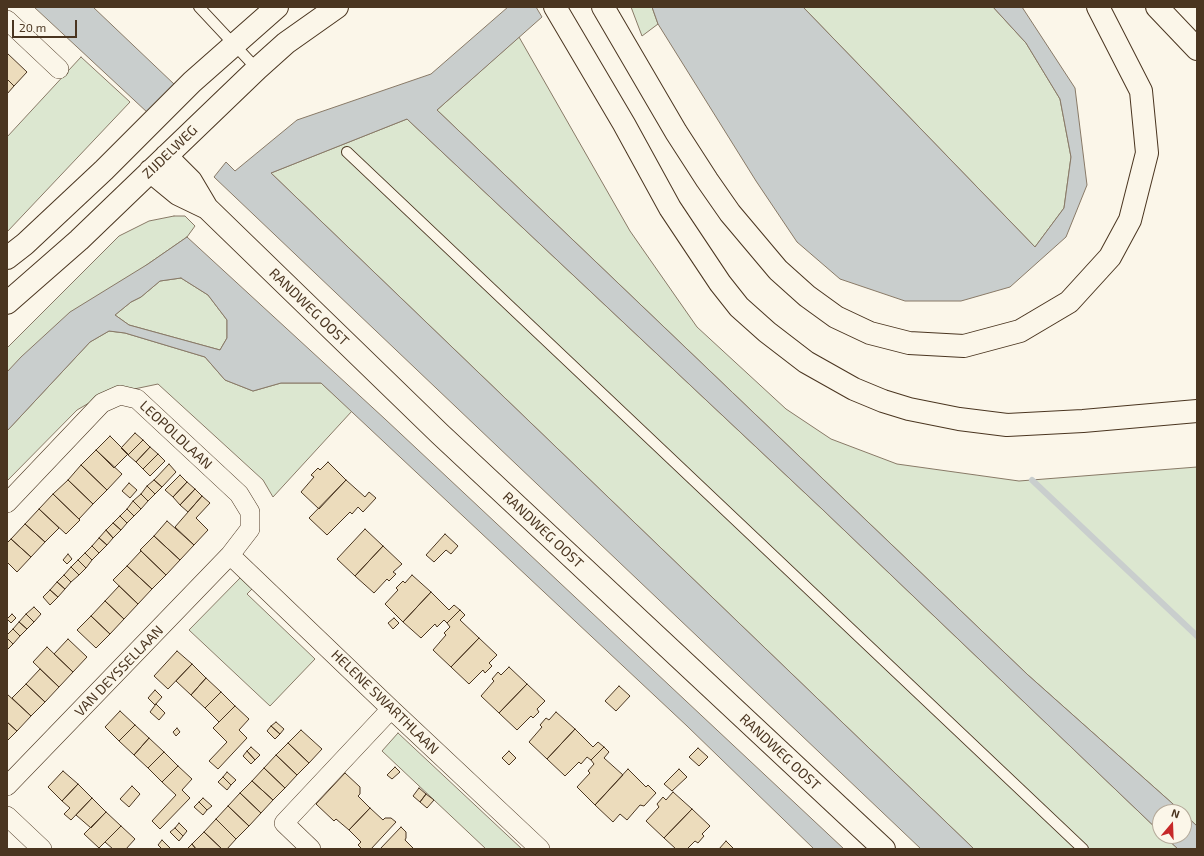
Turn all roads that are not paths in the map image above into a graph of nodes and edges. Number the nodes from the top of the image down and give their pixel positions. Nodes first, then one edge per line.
1 (199, 7) edge
2 (276, 7) edge
3 (337, 7) edge
4 (555, 7) edge
5 (590, 7) edge
6 (603, 7) edge
7 (614, 7) edge
8 (1098, 7) edge
9 (1156, 7) edge
10 (7, 20) edge
11 (234, 44) junction
12 (1197, 49) edge
13 (629, 54) junction
14 (257, 68) junction
15 (59, 69) dead end
16 (170, 152) junction
17 (347, 152) dead end
18 (150, 171) junction
19 (207, 208) junction
20 (7, 258) edge
21 (7, 303) edge
22 (1197, 411) edge
23 (7, 503) edge
24 (230, 555) junction
25 (391, 709) junction
26 (7, 786) edge
27 (7, 816) edge
28 (42, 849) edge
29 (311, 849) edge
30 (540, 849) edge
31 (884, 849) edge
32 (1083, 849) edge

1 - 11 lane
2 - 11 main road
3 - 14 main road, ZIJDELWEG
4 - 22 main road
5 - 13 main road
6 - 13 main road
7 - 13 main road
8 - 13 main road
9 - 12 main road
10 - 15 street
11 - 14 lane
11 - 20 main road
14 - 16 main road, ZIJDELWEG
16 - 18 main road, ZIJDELWEG
16 - 19 main road, RANDWEG OOST
17 - 32 lane
18 - 19 main road, RANDWEG OOST
18 - 21 main road, ZIJDELWEG
19 - 31 main road, RANDWEG OOST
23 - 24 street, LEOPOLDLAAN
24 - 25 street, HELENE SWARTHLAAN
24 - 26 street, VAN DEYSSELLAAN
25 - 29 street
25 - 30 street, HELENE SWARTHLAAN
27 - 28 street

